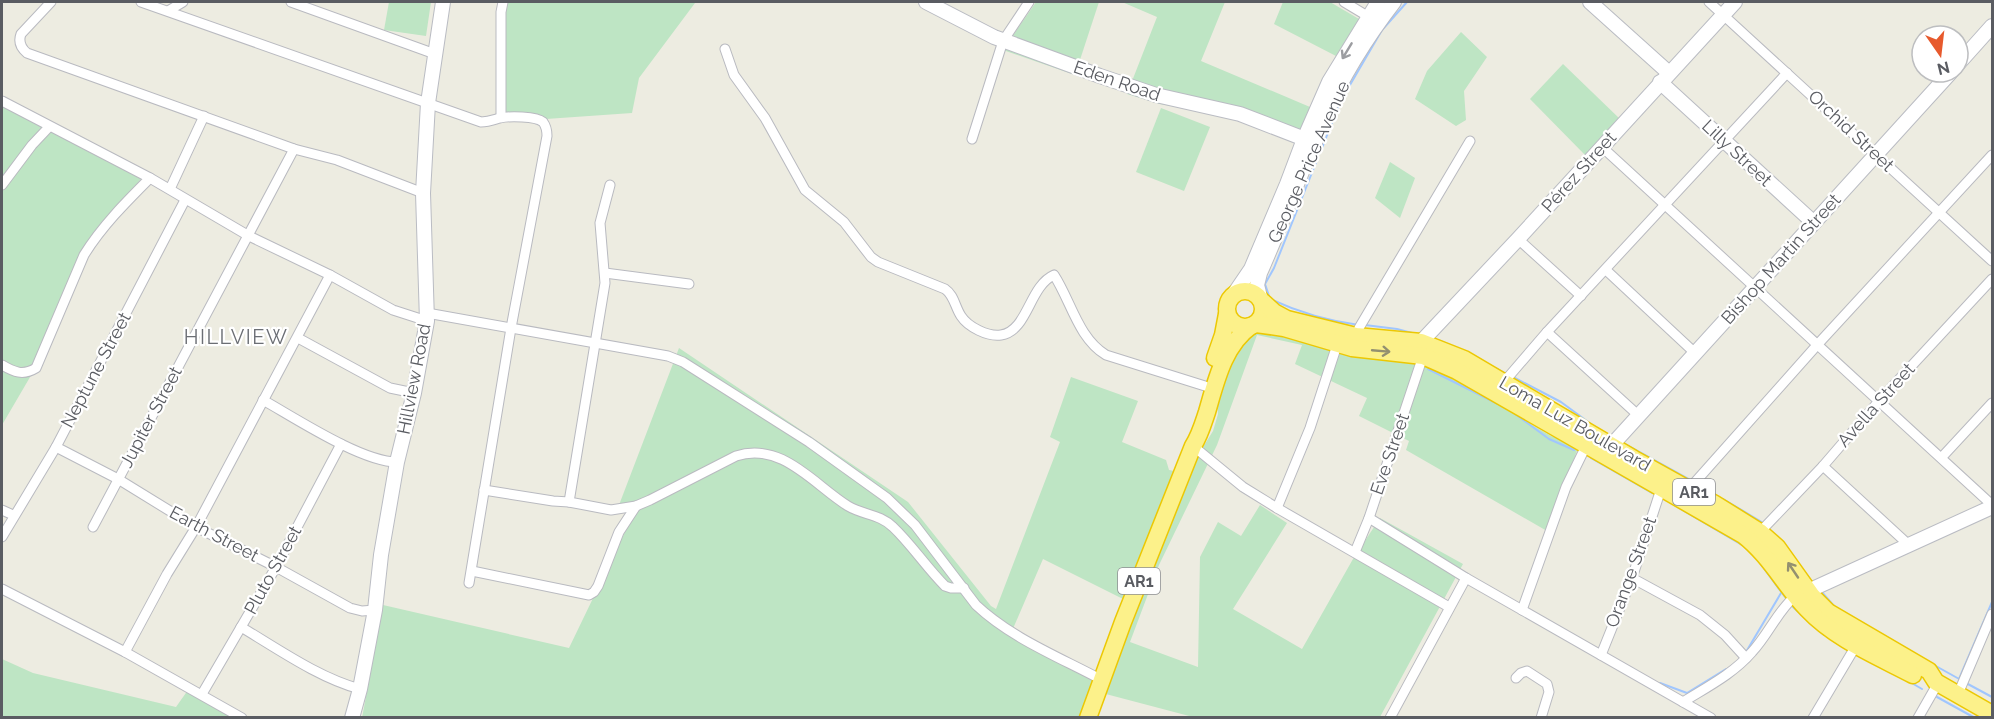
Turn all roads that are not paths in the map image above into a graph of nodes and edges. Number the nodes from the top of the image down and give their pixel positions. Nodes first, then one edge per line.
1 (51, 2) edge
2 (141, 2) edge
3 (183, 2) edge
4 (291, 2) edge
5 (443, 2) edge
6 (503, 2) edge
7 (926, 2) edge
8 (1029, 2) edge
9 (1344, 2) edge
10 (1378, 2) edge
11 (1394, 2) edge
12 (1590, 2) edge
13 (1709, 2) edge
14 (1735, 2) edge
15 (168, 11) junction
16 (1723, 15) junction
17 (1374, 20) junction
18 (1992, 26) edge
19 (1003, 41) junction
20 (725, 50) dead end
21 (1970, 51) edge
22 (435, 54) junction
23 (1787, 73) junction
24 (1665, 78) junction
25 (1940, 84) edge
26 (2, 101) edge
27 (428, 103) junction
28 (204, 116) junction
29 (501, 117) junction
30 (49, 127) junction
31 (972, 139) dead end
32 (1725, 140) junction
33 (1309, 141) junction
34 (1470, 141) dead end
35 (1602, 147) junction
36 (294, 149) junction
37 (1992, 154) edge
38 (1876, 155) junction
39 (150, 178) junction
40 (2, 185) edge
41 (610, 185) dead end
42 (170, 189) junction
43 (423, 193) junction
44 (185, 200) junction
45 (1665, 205) junction
46 (1939, 213) junction
47 (1814, 223) junction
48 (249, 237) junction
49 (1518, 239) junction
50 (1992, 261) edge
51 (1606, 270) junction
52 (605, 273) junction
53 (330, 275) junction
54 (1992, 279) edge
55 (688, 284) dead end
56 (1755, 287) junction
57 (1234, 294) junction
58 (1581, 296) junction
59 (1261, 299) junction
60 (1227, 314) junction
61 (427, 317) junction
62 (1254, 325) junction
63 (511, 328) junction
64 (1547, 332) junction
65 (1356, 336) junction
66 (298, 338) junction
67 (596, 343) junction
68 (1818, 344) junction
69 (1337, 345) junction
70 (1422, 349) junction
71 (1695, 353) junction
72 (2, 365) edge
73 (1504, 382) junction
74 (1205, 386) junction
75 (414, 393) junction
76 (263, 400) junction
77 (1879, 401) junction
78 (1992, 403) edge
79 (1638, 415) junction
80 (341, 444) junction
81 (1193, 446) junction
82 (1586, 446) junction
83 (1611, 446) junction
84 (56, 447) junction
85 (1942, 457) junction
86 (397, 462) junction
87 (1823, 466) junction
88 (117, 479) junction
89 (1661, 489) junction
90 (1689, 489) junction
91 (484, 490) junction
92 (569, 502) junction
93 (636, 506) junction
94 (1992, 506) edge
95 (1277, 508) junction
96 (2, 510) edge
97 (611, 510) junction
98 (13, 515) junction
99 (1369, 518) junction
100 (93, 527) dead end
101 (196, 527) junction
102 (619, 532) junction
103 (1760, 532) junction
104 (2, 537) edge
105 (1910, 546) junction
106 (1355, 552) junction
107 (276, 567) junction
108 (472, 571) junction
109 (1466, 578) junction
110 (1632, 578) junction
111 (469, 583) dead end
112 (964, 588) junction
113 (2, 589) edge
114 (1802, 594) junction
115 (1449, 607) junction
116 (375, 610) junction
117 (1522, 610) junction
118 (1992, 614) edge
119 (242, 627) junction
120 (1857, 644) junction
121 (125, 652) junction
122 (1600, 655) junction
123 (1746, 658) junction
124 (1516, 678) dead end
125 (1102, 680) junction
126 (1937, 683) junction
127 (360, 689) junction
128 (202, 694) junction
129 (1958, 694) junction
130 (1683, 702) junction
131 (1992, 714) edge
132 (242, 717) edge
133 (352, 717) edge
134 (1088, 717) edge
135 (1390, 717) edge
136 (1541, 717) edge
137 (1711, 717) edge
138 (1813, 717) edge
139 (1918, 717) edge

1 - 28 street
2 - 15 street
3 - 15 street
4 - 22 street
5 - 22 street, Hillview Road
6 - 29 street
7 - 19 street, Eden Road
8 - 19 street
9 - 17 street
10 - 17 street, George Price Avenue
11 - 17 street, George Price Avenue
12 - 24 street, Lilly Street
13 - 16 street, Orchid Street
14 - 16 street, Pérez Street
15 - 27 street
16 - 23 street, Orchid Street
16 - 24 street, Pérez Street
17 - 33 street, George Price Avenue
18 - 21 street
19 - 31 street
19 - 33 street, Eden Road
20 - 74 street
22 - 27 street, Hillview Road
23 - 32 street
23 - 38 street, Orchid Street
24 - 32 street, Lilly Street
24 - 35 street, Pérez Street
25 - 38 street, Bishop Martin Street
26 - 30 street
27 - 29 street
27 - 43 street, Hillview Road
28 - 36 street
28 - 42 street
29 - 63 street
30 - 39 street
30 - 40 street
32 - 45 street
32 - 47 street, Lilly Street
33 - 57 street, George Price Avenue
33 - 59 street, George Price Avenue
34 - 65 street
35 - 45 street
35 - 49 street, Pérez Street
36 - 43 street
36 - 48 street, Jupiter Street
37 - 46 street
38 - 46 street, Orchid Street
38 - 47 street, Bishop Martin Street
39 - 42 street
39 - 72 street
41 - 52 street
42 - 44 street
43 - 61 street, Hillview Road
44 - 48 street
44 - 84 street, Neptune Street
45 - 51 street
45 - 56 street
46 - 50 street, Orchid Street
46 - 68 street
47 - 56 street, Bishop Martin Street
48 - 53 street
48 - 88 street, Jupiter Street
49 - 58 street
49 - 70 street, Pérez Street
51 - 58 street
51 - 71 street
52 - 55 street
52 - 67 street
53 - 61 street
53 - 66 street
54 - 77 street, Avella Street
56 - 68 street
56 - 71 street, Bishop Martin Street
57 - 59 highway
57 - 60 highway
58 - 64 street
59 - 62 highway
59 - 65 highway, Loma Luz Boulevard / AR1
60 - 62 highway
60 - 74 highway, AR1
61 - 63 street
61 - 75 street, Hillview Road
62 - 69 highway, Loma Luz Boulevard / AR1
62 - 81 highway, AR1
63 - 67 street
63 - 91 street
64 - 73 street
64 - 79 street
65 - 70 highway, Loma Luz Boulevard / AR1
66 - 75 street
66 - 76 street
67 - 92 street
67 - 112 street
68 - 77 street
68 - 90 street
69 -> 70 highway, Loma Luz Boulevard / AR1
69 - 95 street
70 - 73 highway, Loma Luz Boulevard / AR1
70 - 82 highway, Loma Luz Boulevard / AR1
70 - 99 street, Eve Street
71 - 79 street, Bishop Martin Street
73 - 83 highway, Loma Luz Boulevard / AR1
74 - 81 highway, AR1
75 - 86 street, Hillview Road
76 - 80 street
76 - 101 street
77 - 85 street
77 - 87 street, Avella Street
78 - 85 street
79 - 83 street, Bishop Martin Street
80 - 86 street
80 - 107 street, Pluto Street
81 - 95 street
81 - 125 highway, AR1
82 - 89 highway, Loma Luz Boulevard / AR1
82 - 117 street
83 - 90 highway, Loma Luz Boulevard / AR1
84 - 88 street, Earth Street
84 - 98 street, Neptune Street
85 - 94 street
86 - 116 street, Hillview Road
87 - 103 street, Avella Street
87 - 105 street
88 - 100 street, Jupiter Street
88 - 101 street, Earth Street
89 - 110 street, Orange Street
89 - 114 highway, Loma Luz Boulevard / AR1
90 - 103 highway, Loma Luz Boulevard / AR1
91 - 92 street
91 - 108 street
92 - 97 street
93 - 97 street
93 - 102 street
93 - 112 street
94 - 105 street
95 - 106 street
96 - 98 street
97 - 102 street
98 - 104 street, Neptune Street
99 - 106 street, Eve Street
99 - 109 street
101 - 107 street, Earth Street
101 - 121 street
102 - 108 street
114 -> 103 highway, Loma Luz Boulevard / AR1
105 - 114 street
106 - 115 street
107 - 116 street, Earth Street
107 - 119 street, Pluto Street
108 - 111 street
109 - 115 street
109 - 117 street
110 - 122 street, Orange Street
110 - 123 street
112 - 125 street
113 - 121 street
114 - 120 highway, Loma Luz Boulevard / AR1
114 - 123 street
114 - 126 highway, Loma Luz Boulevard / AR1
115 - 135 street
116 - 127 street, Hillview Road
117 - 122 street
118 - 129 street
119 - 127 street
119 - 128 street, Pluto Street
120 - 126 highway, Loma Luz Boulevard / AR1
120 - 138 street
121 - 128 street
122 - 130 street
123 - 130 street
124 - 136 street
125 - 134 highway, AR1
126 - 129 highway, Loma Luz Boulevard / AR1
126 - 139 street
127 - 133 street, Hillview Road
128 - 132 street
129 - 131 highway, Loma Luz Boulevard / AR1
130 - 137 street

